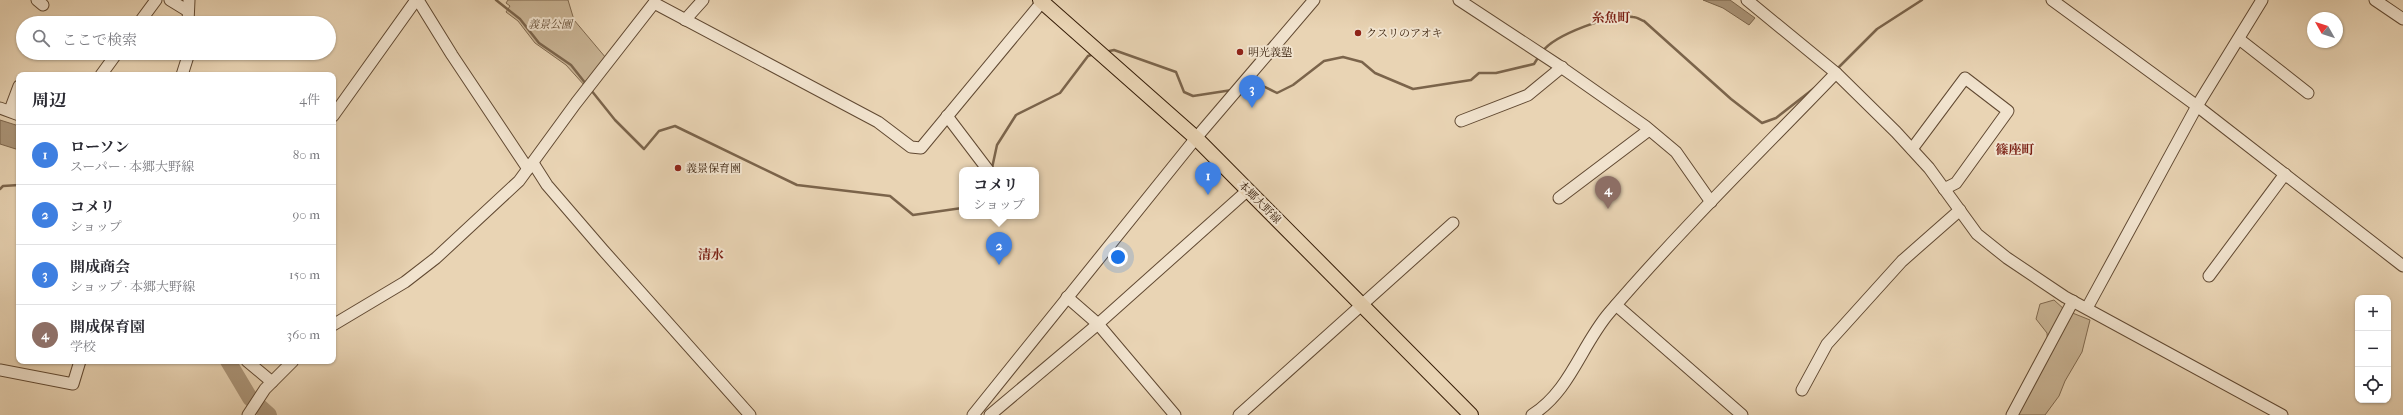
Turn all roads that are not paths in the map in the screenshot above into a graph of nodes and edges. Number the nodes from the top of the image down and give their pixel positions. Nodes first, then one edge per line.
1 (156, 0) edge
2 (170, 0) edge
3 (417, 0) edge
4 (703, 0) edge
5 (1314, 0) edge
6 (1459, 0) edge
7 (1747, 0) edge
8 (2052, 0) edge
9 (2262, 0) edge
10 (2375, 0) edge
11 (1041, 1) edge
12 (189, 5) edge
13 (144, 16) edge
14 (188, 16) edge
15 (2403, 19) edge
16 (685, 20) junction
17 (2239, 39) junction
18 (112, 60) edge
19 (187, 60) edge
20 (1562, 67) junction
21 (103, 72) edge
22 (183, 72) edge
23 (1836, 73) junction
24 (2308, 93) dead end
25 (16, 94) edge
26 (2198, 106) junction
27 (10, 111) edge
28 (336, 112) edge
29 (948, 116) junction
30 (1461, 122) dead end
31 (1649, 130) junction
32 (1196, 138) junction
33 (1912, 149) junction
34 (530, 166) junction
35 (986, 167) edge
36 (2285, 174) junction
37 (1944, 189) junction
38 (1248, 190) junction
39 (1559, 198) dead end
40 (1711, 202) junction
41 (1960, 210) junction
42 (1453, 223) dead end
43 (2403, 266) edge
44 (2209, 276) dead end
45 (1067, 296) junction
46 (2073, 301) junction
47 (1362, 305) junction
48 (1616, 305) junction
49 (2087, 308) junction
50 (336, 323) edge
51 (1098, 324) junction
52 (79, 364) edge
53 (250, 364) edge
54 (290, 364) edge
55 (0, 370) edge
56 (268, 385) junction
57 (1802, 390) dead end
58 (249, 413) edge
59 (750, 415) edge
60 (973, 415) edge
61 (990, 415) edge
62 (1175, 415) edge
63 (1238, 415) edge
64 (1470, 415) edge
65 (1532, 415) edge
66 (1742, 415) edge
67 (2012, 415) edge
68 (2282, 415) edge

1 - 13 street
2 - 12 street
3 - 28 street
3 - 34 street
4 - 16 street
5 - 32 street
6 - 20 street
7 - 23 street
8 - 26 street
9 - 17 street
10 - 15 street
11 - 29 street
11 - 32 main road, 本郷大野線
12 - 14 street
16 - 29 street
16 - 34 street
17 - 24 street
17 - 26 street
18 - 21 street
19 - 22 street
20 - 30 street
20 - 31 street
23 - 33 street
23 - 40 street
25 - 27 street
26 - 36 street
26 - 49 street
29 - 35 street
31 - 39 street
31 - 40 street
32 - 38 main road, 本郷大野線
32 - 45 street
33 - 37 street
33 - 37 street
34 - 50 street
34 - 59 street
36 - 43 street
36 - 44 street
37 - 41 street
38 - 47 main road, 本郷大野線
38 - 51 street
40 - 48 street
41 - 46 street
41 - 57 street
42 - 47 street
45 - 51 street
45 - 60 street
46 - 49 street
46 - 67 street
47 - 63 street
47 - 64 main road, 本郷大野線
48 - 65 street
48 - 66 street
49 - 68 street
51 - 61 street
51 - 62 street
52 - 55 street
53 - 56 street
54 - 56 street
56 - 58 street

